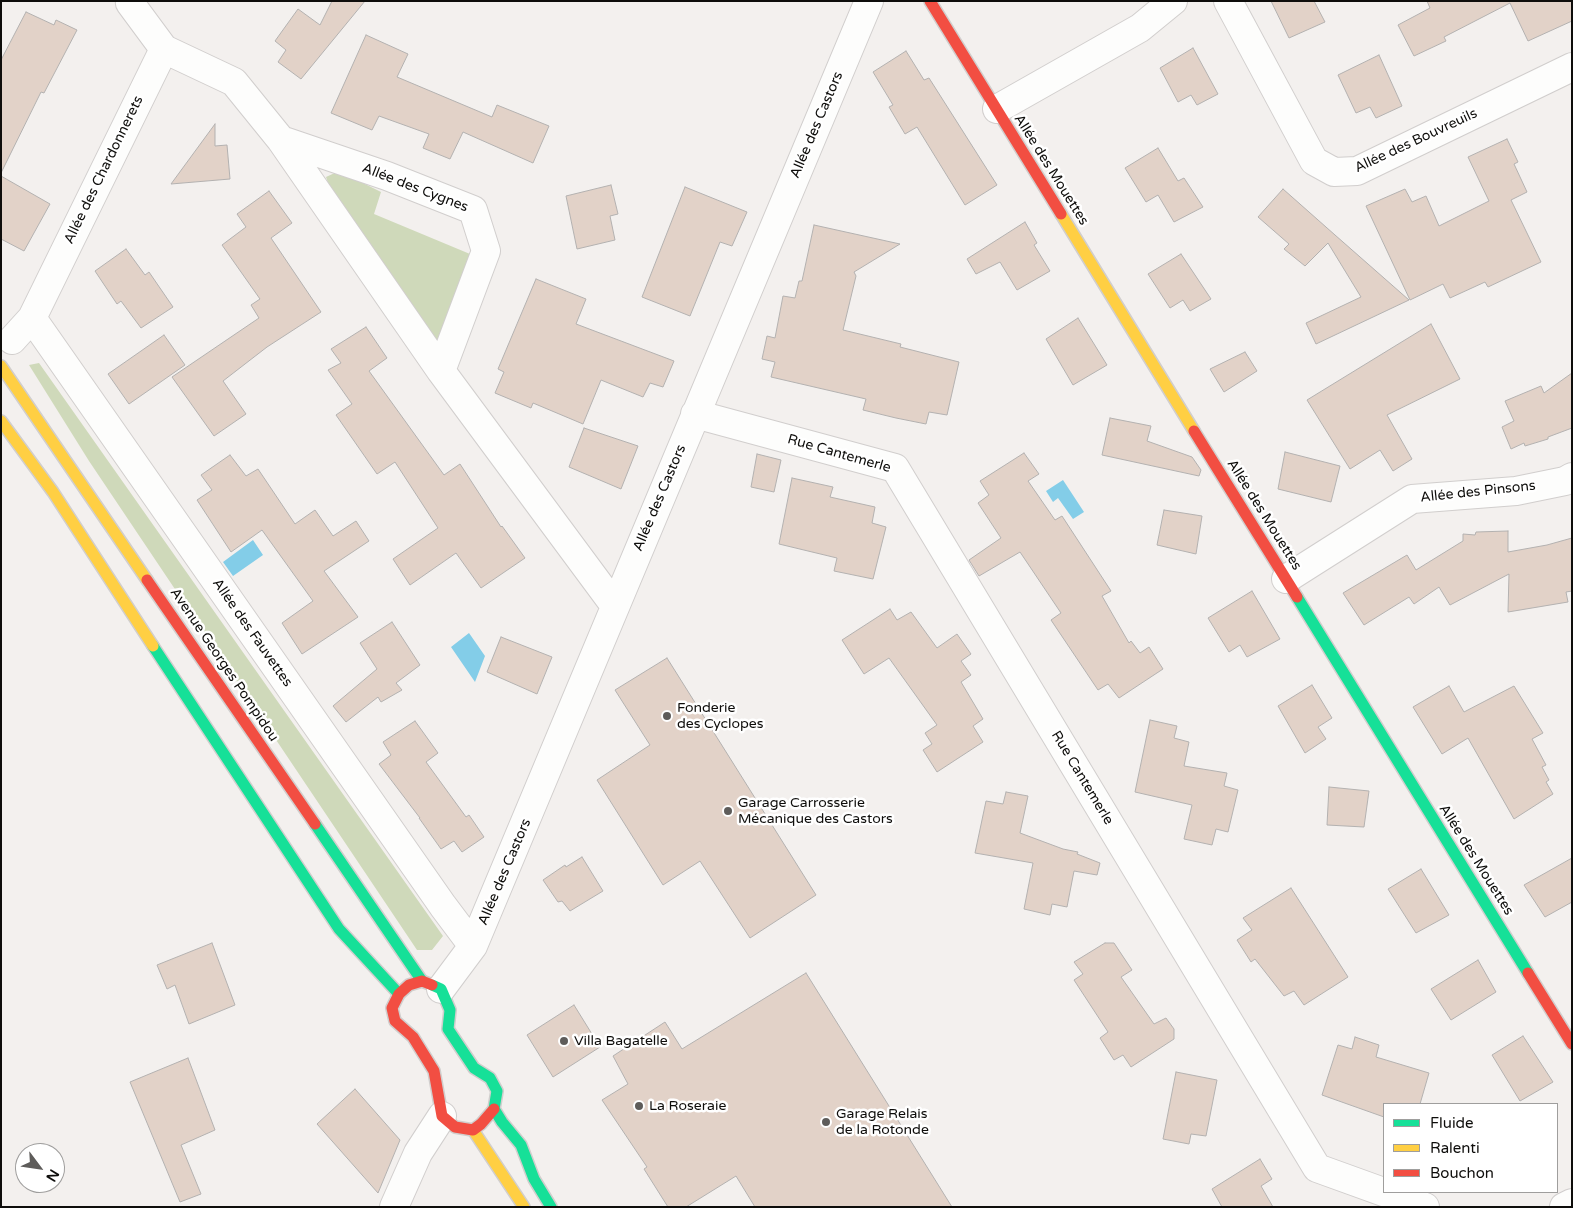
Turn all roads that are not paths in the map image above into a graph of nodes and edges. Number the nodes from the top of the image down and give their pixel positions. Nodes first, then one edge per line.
1 (131, 1) edge
2 (869, 1) edge
3 (930, 1) edge
4 (1173, 1) edge
5 (1228, 1) edge
6 (164, 49) junction
7 (1572, 67) edge
8 (996, 109) junction
9 (282, 140) junction
10 (32, 318) junction
11 (12, 340) dead end
12 (1, 366) edge
13 (441, 370) junction
14 (695, 414) junction
15 (1, 421) edge
16 (1572, 477) edge
17 (1286, 579) junction
18 (615, 606) junction
19 (473, 946) junction
20 (432, 985) junction
21 (398, 994) junction
22 (1572, 1044) edge
23 (494, 1109) junction
24 (442, 1116) junction
25 (473, 1130) junction
26 (1383, 1192) edge
27 (1386, 1193) edge
28 (1572, 1203) edge
29 (394, 1207) edge
30 (524, 1207) edge
31 (551, 1207) edge
32 (1425, 1207) edge
33 (1564, 1207) edge

1 - 6 street
2 - 14 street, Allée des Castors
3 - 8 main road, Allée des Mouettes
4 - 8 street
5 - 7 street, Allée des Bouvreuils
6 - 9 street
6 - 10 street, Allée des Chardonnerets
8 - 17 main road, Allée des Mouettes
9 - 13 street
9 - 13 street, Allée des Cygnes
10 - 11 street, Allée des Chardonnerets
10 - 19 street, Allée des Fauvettes
12 - 20 main road, Avenue Georges Pompidou
13 - 18 street
14 - 18 street, Allée des Castors
14 - 26 street, Rue Cantemerle
15 - 21 main road
16 - 17 street, Allée des Pinsons
17 - 22 main road, Allée des Mouettes
18 - 19 street, Allée des Castors
19 - 20 street, Allée des Castors
20 - 21 main road
20 - 23 main road, Avenue Georges Pompidou
21 - 24 main road
23 - 25 main road
23 - 31 main road
24 - 25 main road
24 - 29 street
25 - 30 main road
27 - 32 street, Rue Cantemerle
28 - 33 street

